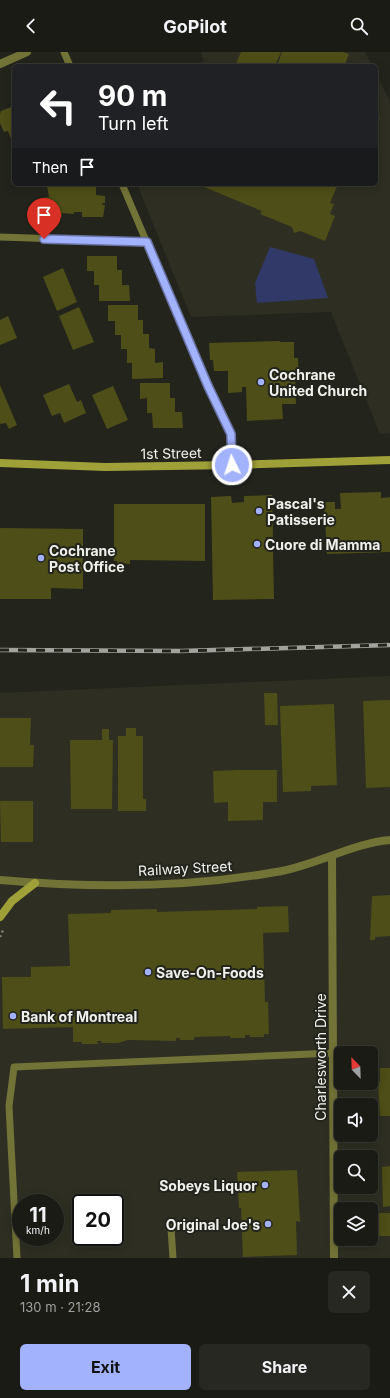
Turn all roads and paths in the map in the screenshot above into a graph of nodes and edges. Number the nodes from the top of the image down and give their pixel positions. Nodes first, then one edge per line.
1 (27, 52) edge
2 (64, 52) edge
3 (0, 64) edge
4 (69, 64) edge
5 (123, 186) edge
6 (0, 237) edge
7 (147, 242) junction
8 (390, 460) edge
9 (0, 463) edge
10 (232, 465) junction
11 (390, 840) edge
12 (332, 857) junction
13 (0, 880) edge
14 (35, 883) junction
15 (0, 917) edge
16 (6, 926) dead end
17 (0, 937) edge
18 (333, 1053) junction
19 (171, 1228) dead end
20 (17, 1258) edge
21 (173, 1258) edge
22 (334, 1258) edge

1 - 3 street
2 - 4 lane
5 - 7 lane
6 - 7 lane
7 - 10 lane
8 - 10 street, 1st Street
9 - 10 street, 1st Street
11 - 12 street, Railway Street
12 - 14 street, Railway Street
12 - 18 street, Charlesworth Drive
13 - 14 street, Railway Street
14 - 15 street
16 - 17 path
18 - 20 lane
18 - 22 street, Charlesworth Drive
19 - 21 lane

